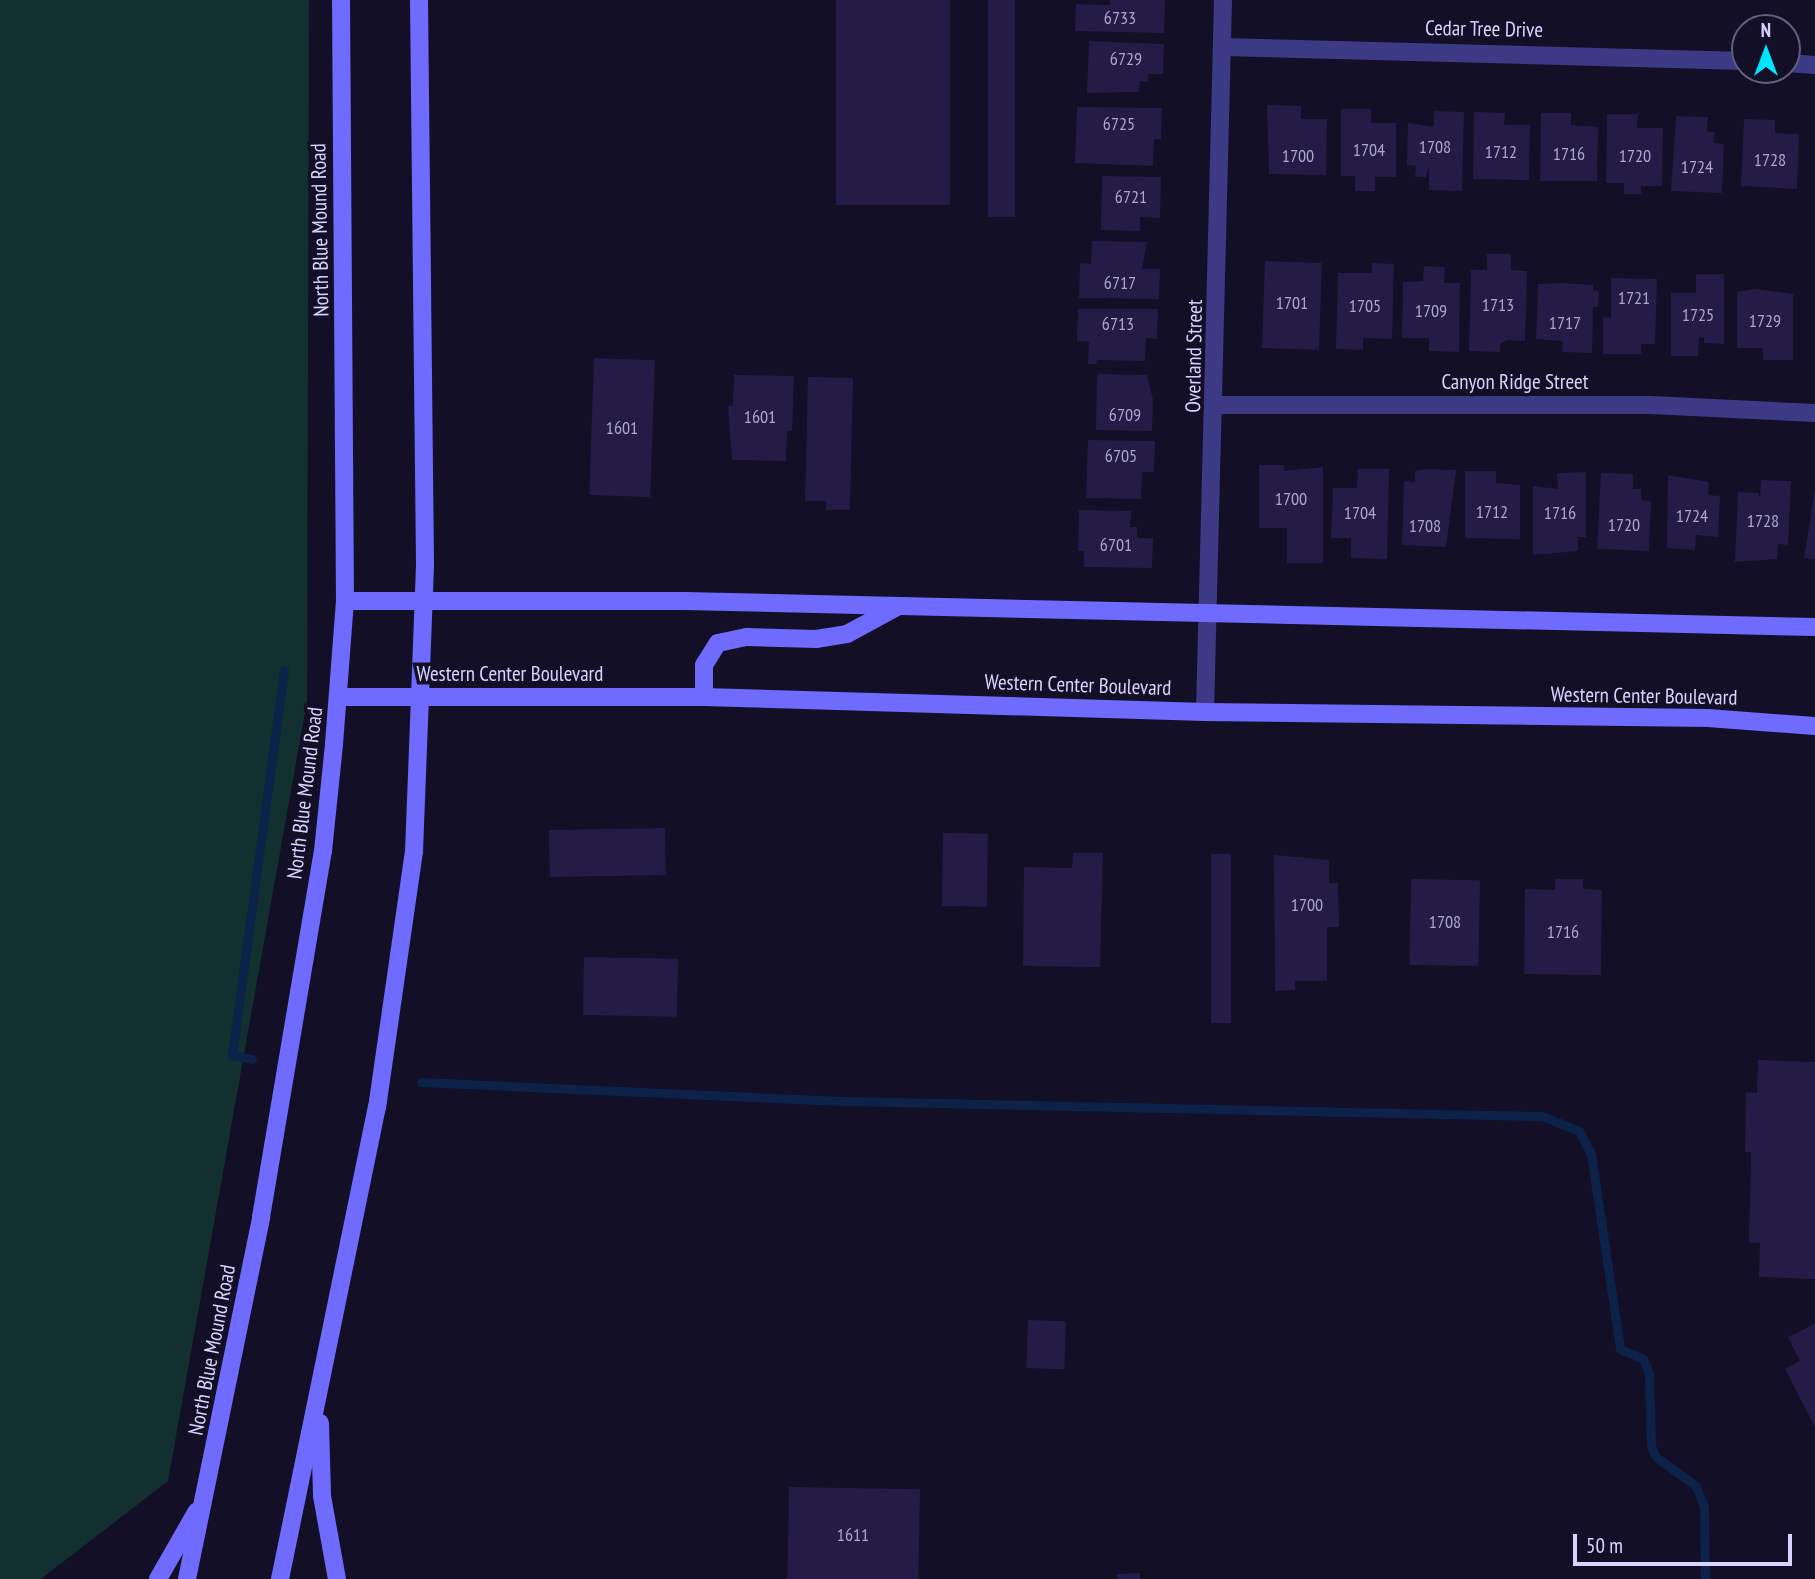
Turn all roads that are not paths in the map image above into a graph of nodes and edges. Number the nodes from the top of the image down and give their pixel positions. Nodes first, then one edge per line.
1 (341, 0) edge
2 (419, 0) edge
3 (1223, 0) edge
4 (1222, 47) junction
5 (1731, 61) edge
6 (1216, 405) junction
7 (1815, 413) edge
8 (345, 601) junction
9 (425, 601) junction
10 (900, 606) junction
11 (1208, 611) junction
12 (1815, 627) edge
13 (422, 696) junction
14 (339, 697) junction
15 (704, 697) junction
16 (1205, 712) junction
17 (1815, 726) edge
18 (320, 1386) junction
19 (206, 1496) junction
20 (158, 1579) edge
21 (187, 1579) edge
22 (280, 1579) edge
23 (337, 1579) edge

1 - 8 main road, North Blue Mound Road
2 - 9 main road
3 - 4 street, Overland Street
4 - 5 street, Cedar Tree Drive
4 - 6 street, Overland Street
6 - 7 street, Canyon Ridge Street
6 - 11 street, Overland Street
8 - 9 main road
8 - 14 main road, North Blue Mound Road
9 - 10 main road
9 - 13 main road
10 - 11 main road
10 - 15 main road
11 - 12 main road
11 - 16 street, Overland Street
13 - 14 main road, Western Center Boulevard
13 - 15 main road, Western Center Boulevard
13 - 18 main road
14 - 19 main road, North Blue Mound Road
15 - 16 main road, Western Center Boulevard
16 - 17 main road, Western Center Boulevard
18 - 22 main road
18 - 23 main road
19 - 20 main road
19 - 21 main road, North Blue Mound Road

